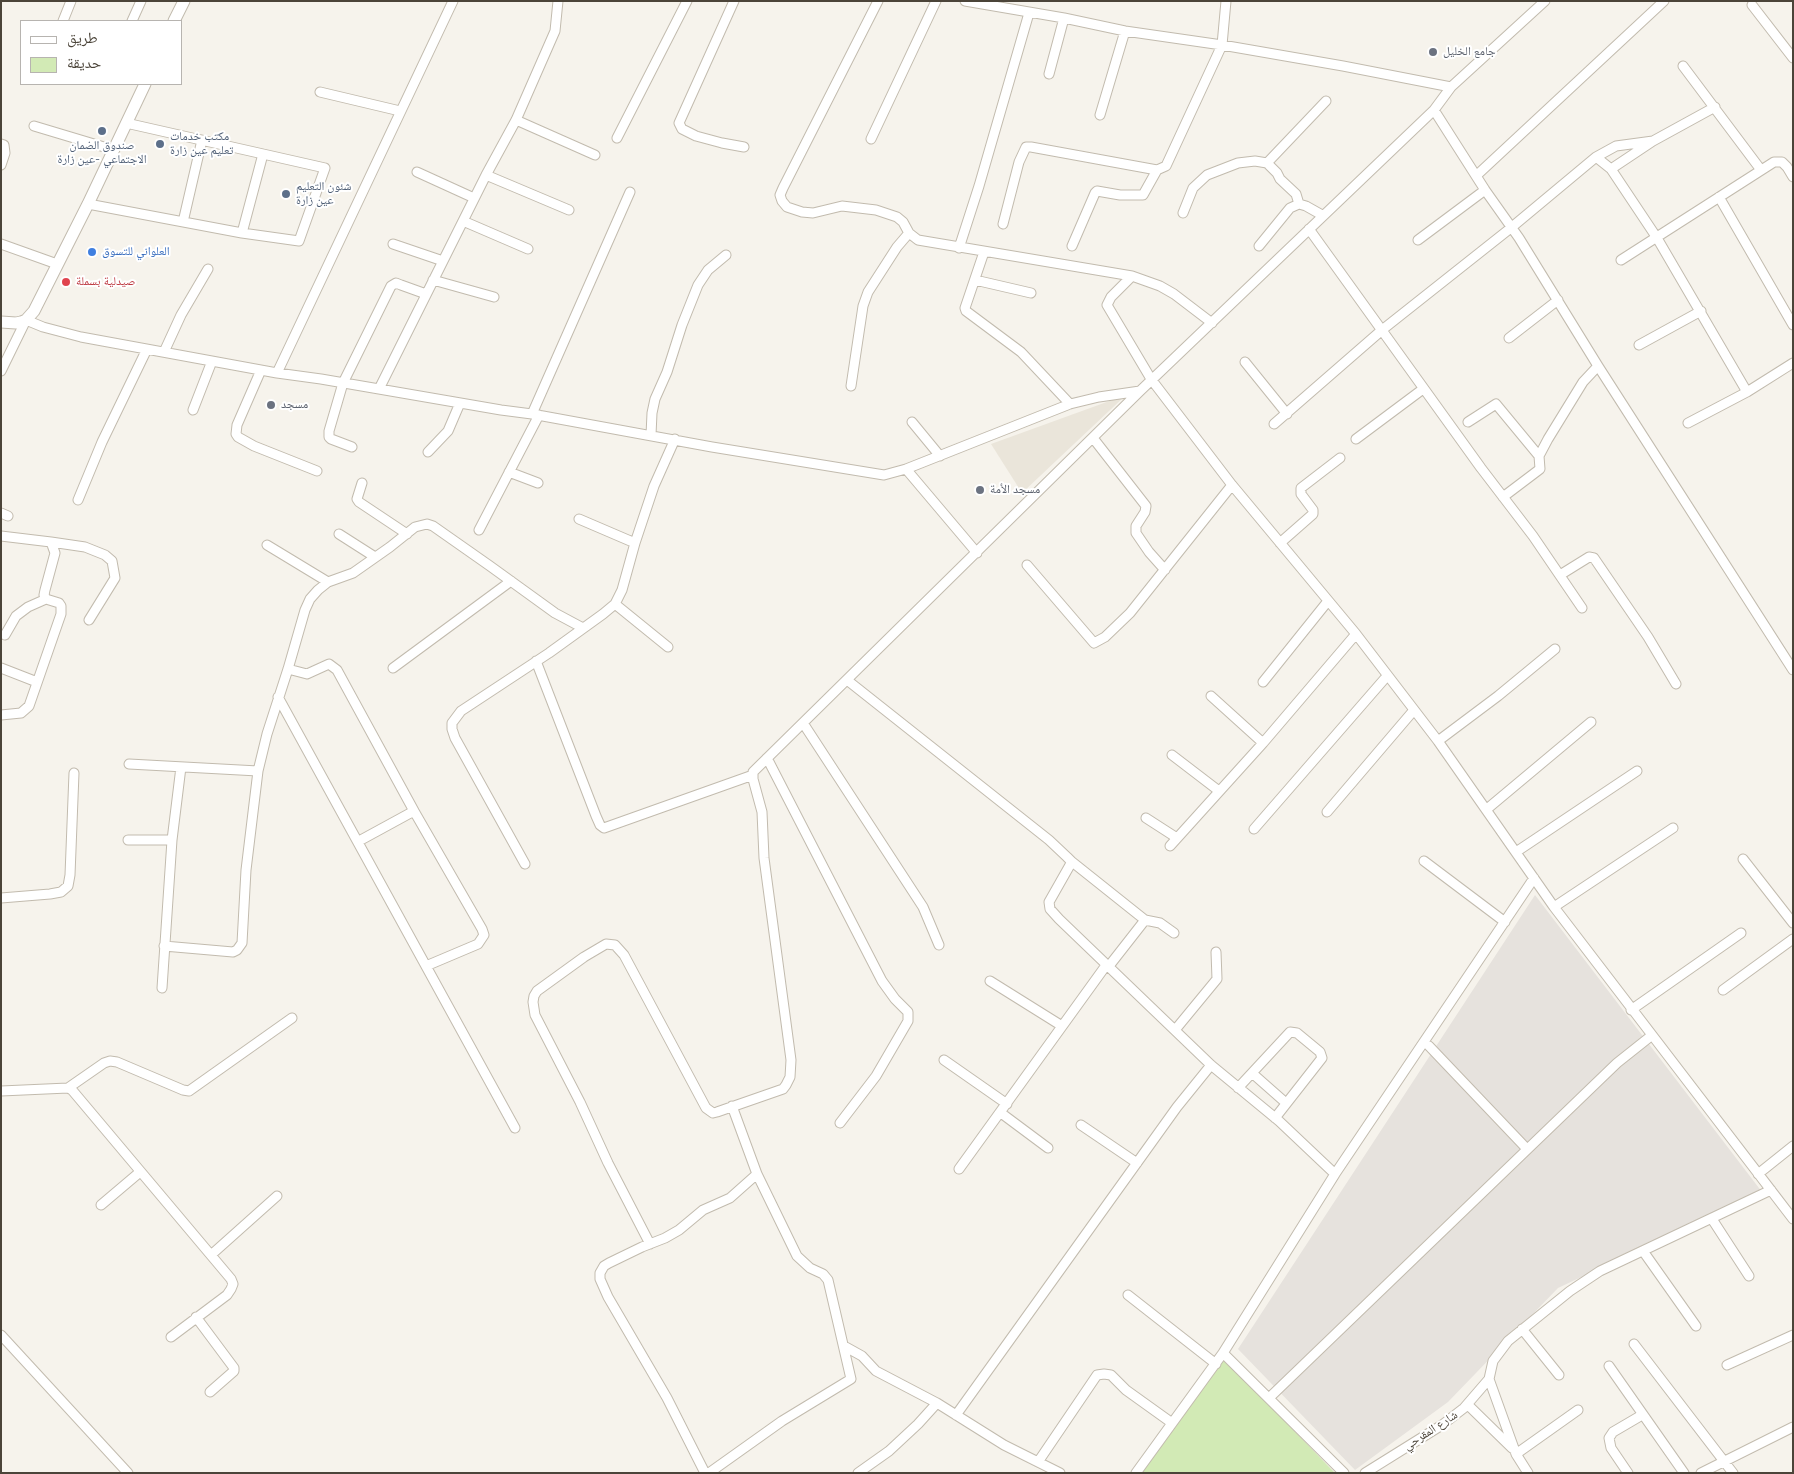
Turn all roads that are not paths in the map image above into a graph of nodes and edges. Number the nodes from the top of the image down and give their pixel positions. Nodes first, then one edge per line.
1 (71, 1) edge
2 (141, 1) edge
3 (184, 1) edge
4 (452, 1) edge
5 (558, 1) edge
6 (688, 1) edge
7 (734, 1) edge
8 (878, 1) edge
9 (936, 1) edge
10 (965, 1) edge
11 (1226, 1) edge
12 (1545, 1) edge
13 (1664, 1) edge
14 (1752, 5) dead end
15 (1029, 13) junction
16 (1064, 18) junction
17 (63, 20) edge
18 (132, 20) edge
19 (174, 20) edge
20 (1125, 31) junction
21 (1222, 45) junction
22 (1793, 58) edge
23 (1683, 66) dead end
24 (1050, 74) dead end
25 (145, 85) edge
26 (1451, 87) junction
27 (320, 92) dead end
28 (1326, 100) dead end
29 (1715, 107) junction
30 (400, 110) junction
31 (1434, 110) junction
32 (1100, 115) dead end
33 (516, 120) junction
34 (126, 123) junction
35 (34, 126) dead end
36 (617, 138) dead end
37 (871, 139) dead end
38 (202, 140) junction
39 (1654, 142) junction
40 (1, 144) edge
41 (744, 147) dead end
42 (114, 150) junction
43 (263, 154) junction
44 (595, 155) dead end
45 (1596, 157) junction
46 (1267, 163) junction
47 (1, 165) edge
48 (1611, 169) junction
49 (1157, 170) junction
50 (1761, 170) junction
51 (417, 172) dead end
52 (1477, 174) junction
53 (486, 175) junction
54 (1793, 178) edge
55 (1485, 190) junction
56 (630, 192) dead end
57 (1719, 197) junction
58 (474, 198) junction
59 (88, 204) junction
60 (1299, 204) junction
61 (570, 210) dead end
62 (1183, 213) dead end
63 (1322, 215) junction
64 (463, 221) junction
65 (183, 222) junction
66 (1004, 224) dead end
67 (1512, 227) junction
68 (1310, 229) junction
69 (909, 233) junction
70 (242, 234) junction
71 (1657, 238) junction
72 (1418, 240) dead end
73 (1, 244) edge
74 (393, 244) dead end
75 (1072, 246) dead end
76 (1259, 246) dead end
77 (959, 248) junction
78 (528, 249) dead end
79 (984, 252) junction
80 (726, 255) dead end
81 (1621, 260) dead end
82 (442, 261) junction
83 (57, 264) junction
84 (208, 269) dead end
85 (1132, 276) junction
86 (432, 280) junction
87 (976, 280) junction
88 (1031, 293) dead end
89 (426, 294) junction
90 (494, 297) dead end
91 (1558, 300) junction
92 (1701, 311) junction
93 (26, 320) junction
94 (1, 322) edge
95 (1212, 322) junction
96 (1793, 325) edge
97 (1382, 330) junction
98 (1509, 338) dead end
99 (1639, 345) dead end
100 (147, 349) junction
101 (164, 352) junction
102 (212, 361) junction
103 (1245, 362) dead end
104 (1793, 363) edge
105 (1598, 366) junction
106 (261, 370) junction
107 (1, 371) edge
108 (277, 373) junction
109 (1151, 380) junction
110 (343, 383) junction
111 (852, 386) dead end
112 (378, 389) junction
113 (1423, 389) junction
114 (1140, 391) junction
115 (1747, 392) junction
116 (460, 403) junction
117 (1070, 404) junction
118 (193, 410) dead end
119 (535, 414) junction
120 (1287, 414) junction
121 (912, 422) dead end
122 (1468, 422) dead end
123 (1688, 423) dead end
124 (1274, 424) dead end
125 (651, 435) junction
126 (1092, 438) junction
127 (675, 439) junction
128 (1356, 439) dead end
129 (352, 447) dead end
130 (428, 452) dead end
131 (940, 456) junction
132 (1539, 456) junction
133 (1340, 458) dead end
134 (906, 470) junction
135 (317, 471) dead end
136 (509, 472) junction
137 (362, 483) dead end
138 (538, 483) dead end
139 (1232, 485) junction
140 (1503, 497) junction
141 (78, 500) dead end
142 (579, 519) dead end
143 (479, 530) dead end
144 (339, 534) dead end
145 (407, 534) junction
146 (1, 536) edge
147 (51, 542) junction
148 (635, 543) junction
149 (1280, 543) junction
150 (267, 544) dead end
151 (977, 553) junction
152 (375, 557) junction
153 (1027, 565) dead end
154 (1165, 570) junction
155 (1560, 575) junction
156 (511, 581) junction
157 (328, 582) junction
158 (46, 599) junction
159 (1328, 601) junction
160 (615, 604) junction
161 (1582, 608) dead end
162 (89, 620) dead end
163 (583, 628) junction
164 (1356, 634) junction
165 (5, 635) dead end
166 (668, 647) dead end
167 (1555, 649) dead end
168 (536, 661) junction
169 (1, 668) edge
170 (393, 668) dead end
171 (288, 669) junction
172 (1793, 670) edge
173 (1387, 676) junction
174 (847, 680) junction
175 (38, 682) junction
176 (1264, 682) dead end
177 (1676, 684) dead end
178 (1211, 696) dead end
179 (278, 697) junction
180 (1414, 710) junction
181 (1, 715) edge
182 (1591, 722) dead end
183 (803, 723) junction
184 (1438, 741) junction
185 (1262, 743) junction
186 (1172, 755) dead end
187 (767, 758) junction
188 (129, 764) dead end
189 (181, 767) junction
190 (258, 771) junction
191 (1637, 771) dead end
192 (74, 773) dead end
193 (753, 775) junction
194 (1220, 791) junction
195 (1487, 809) junction
196 (414, 811) junction
197 (1328, 812) dead end
198 (1146, 818) dead end
199 (1673, 828) dead end
200 (1254, 829) dead end
201 (1177, 838) junction
202 (128, 840) dead end
203 (172, 840) junction
204 (359, 841) junction
205 (1170, 846) dead end
206 (1516, 852) junction
207 (1743, 859) dead end
208 (1071, 861) junction
209 (1424, 861) dead end
210 (526, 864) dead end
211 (1534, 878) junction
212 (1, 898) edge
213 (1554, 907) junction
214 (1145, 920) junction
215 (1505, 922) junction
216 (1793, 924) edge
217 (1174, 933) dead end
218 (1741, 933) dead end
219 (1793, 939) edge
220 (939, 945) dead end
221 (164, 946) junction
222 (1216, 952) dead end
223 (1108, 965) junction
224 (426, 966) junction
225 (990, 981) dead end
226 (162, 988) dead end
227 (1723, 990) dead end
228 (1631, 1010) junction
229 (292, 1018) dead end
230 (1062, 1026) junction
231 (1175, 1030) junction
232 (1651, 1036) junction
233 (1429, 1046) dead end
234 (944, 1060) dead end
235 (1211, 1065) junction
236 (1252, 1073) junction
237 (68, 1088) junction
238 (1238, 1088) junction
239 (1, 1091) edge
240 (1286, 1103) junction
241 (1007, 1104) junction
242 (732, 1106) junction
243 (1001, 1113) junction
244 (1275, 1118) junction
245 (840, 1123) dead end
246 (1081, 1125) dead end
247 (515, 1128) dead end
248 (1793, 1146) edge
249 (1048, 1148) dead end
250 (1527, 1150) junction
251 (1137, 1163) junction
252 (959, 1169) dead end
253 (140, 1172) junction
254 (757, 1174) junction
255 (1335, 1174) junction
256 (1758, 1174) junction
257 (1771, 1190) junction
258 (277, 1196) dead end
259 (101, 1205) dead end
260 (1712, 1219) junction
261 (1793, 1219) edge
262 (650, 1244) junction
263 (1642, 1252) junction
264 (211, 1255) junction
265 (1749, 1276) dead end
266 (1128, 1295) dead end
267 (196, 1317) junction
268 (1696, 1326) dead end
269 (1522, 1329) junction
270 (1, 1335) edge
271 (1793, 1335) edge
272 (171, 1337) dead end
273 (1634, 1344) dead end
274 (844, 1346) junction
275 (1223, 1353) junction
276 (1216, 1364) junction
277 (1727, 1365) dead end
278 (1609, 1366) dead end
279 (1559, 1375) dead end
280 (1489, 1379) junction
281 (210, 1392) dead end
282 (1269, 1398) junction
283 (937, 1403) junction
284 (1468, 1405) junction
285 (1578, 1410) dead end
286 (956, 1415) junction
287 (1642, 1415) junction
288 (1172, 1423) junction
289 (1793, 1427) edge
290 (1515, 1452) junction
291 (1725, 1461) junction
292 (1038, 1462) junction
293 (128, 1473) edge
294 (705, 1473) edge
295 (709, 1473) edge
296 (858, 1473) edge
297 (1060, 1473) edge
298 (1136, 1473) edge
299 (1344, 1473) edge
300 (1365, 1473) edge
301 (1528, 1473) edge
302 (1628, 1473) edge
303 (1684, 1473) edge
304 (1701, 1473) edge
305 (1733, 1473) edge

1 - 17 street
2 - 18 street
3 - 19 street
4 - 30 street
5 - 33 street
6 - 36 street
7 - 41 street
8 - 69 street
9 - 37 street
10 - 15 street
11 - 21 street
12 - 26 street
13 - 52 street
14 - 22 street
15 - 16 street
15 - 77 street
16 - 20 street
16 - 24 street
20 - 21 street
20 - 32 street
21 - 26 street
21 - 49 street
23 - 29 street
25 - 34 street
26 - 31 street
27 - 30 street
28 - 46 street
29 - 39 street
29 - 50 street
30 - 108 street
31 - 52 street
31 - 63 street
33 - 44 street
33 - 53 street
34 - 38 street
34 - 42 street
35 - 42 street
38 - 43 street
38 - 65 street
39 - 45 street
39 - 48 street
40 - 47 street
42 - 59 street
43 - 70 street
43 - 70 street
45 - 48 street
45 - 67 street
46 - 60 street
46 - 62 street
48 - 71 street
49 - 66 street
49 - 75 street
50 - 54 street
50 - 57 street
51 - 58 street
52 - 55 street
53 - 58 street
53 - 61 street
55 - 67 street
55 - 72 street
56 - 119 street
57 - 71 street
57 - 96 street
58 - 64 street
59 - 65 street
59 - 83 street
60 - 63 street
60 - 76 street
63 - 68 street
64 - 78 street
64 - 82 street
65 - 70 street
67 - 91 street
67 - 97 street
68 - 95 street
68 - 97 street
69 - 77 street
69 - 111 street
71 - 81 street
71 - 92 street
73 - 83 street
74 - 82 street
77 - 79 street
79 - 85 street
79 - 87 street
80 - 125 street
82 - 86 street
83 - 93 street
84 - 101 street
85 - 95 street
85 - 109 street
86 - 89 street
86 - 90 street
87 - 88 street
87 - 117 street
89 - 110 street
89 - 112 street
91 - 98 street
91 - 105 street
92 - 99 street
92 - 115 street
93 - 94 street
93 - 100 street
93 - 107 street
95 - 109 street
97 - 113 street
97 - 120 street
100 - 101 street
100 - 141 street
101 - 102 street
102 - 106 street
102 - 118 street
103 - 120 street
104 - 115 street
105 - 132 street
105 - 172 street
106 - 108 street
106 - 135 street
108 - 110 street
109 - 114 street
109 - 139 street
110 - 112 street
110 - 129 street
112 - 116 street
113 - 128 street
113 - 140 street
114 - 117 street
114 - 126 street
115 - 123 street
116 - 119 street
116 - 130 street
117 - 131 street
119 - 125 street
119 - 136 street
120 - 124 street
121 - 131 street
122 - 132 street
125 - 127 street
126 - 151 street
126 - 154 street
127 - 134 street
127 - 148 street
131 - 134 street
132 - 140 street
133 - 149 street
134 - 151 street
136 - 138 street
136 - 143 street
137 - 145 street
139 - 149 street
139 - 154 street
140 - 155 street
142 - 148 street
144 - 152 street
145 - 152 street
145 - 156 street
146 - 147 street
147 - 158 street
147 - 162 street
148 - 160 street
149 - 159 street
150 - 157 street
151 - 174 street
152 - 157 street
153 - 154 street
155 - 161 street
155 - 177 street
156 - 163 street
156 - 170 street
157 - 171 street
158 - 165 street
158 - 175 street
159 - 164 street
159 - 176 street
160 - 163 street
160 - 166 street
163 - 168 street
164 - 173 street
164 - 185 street
167 - 184 street
168 - 193 street
168 - 210 street
169 - 175 street
171 - 179 street
171 - 196 street
173 - 180 street
173 - 200 street
174 - 183 street
174 - 208 street
175 - 181 street
178 - 185 street
179 - 190 street
179 - 204 street
180 - 184 street
180 - 197 street
182 - 195 street
183 - 187 street
183 - 220 street
184 - 195 street
185 - 194 street
186 - 194 street
187 - 193 street
187 - 245 street
188 - 189 street
189 - 190 street
189 - 203 street
190 - 221 street
191 - 206 street
192 - 212 street
193 - 242 street
194 - 201 street
195 - 206 street
196 - 204 street
196 - 224 street
198 - 201 street
199 - 213 street
201 - 205 street
202 - 203 street
203 - 221 street
204 - 224 street
206 - 211 street
207 - 216 street
208 - 214 street
208 - 223 street
209 - 215 street
211 - 213 street
211 - 215 street
213 - 228 street
214 - 217 street
214 - 223 street
215 - 255 street
218 - 228 street
219 - 227 street
221 - 226 street
222 - 231 street
223 - 230 street
223 - 231 street
224 - 247 street
225 - 230 street
228 - 232 street
229 - 237 street
230 - 241 street
231 - 235 street
232 - 250 street
232 - 256 street
233 - 250 street
234 - 241 street
235 - 238 street
235 - 251 street
236 - 238 street
236 - 240 street
236 - 240 street
237 - 239 street
237 - 253 street
238 - 244 street
240 - 244 street
241 - 243 street
242 - 254 street
242 - 262 street
243 - 249 street
243 - 252 street
244 - 255 street
246 - 251 street
248 - 256 street
250 - 282 street
251 - 286 street
253 - 259 street
253 - 264 street
254 - 262 street
254 - 274 street
255 - 275 street
256 - 257 street
257 - 260 street
257 - 261 street
258 - 264 street
260 - 263 street
260 - 265 street
262 - 294 street
263 - 268 street
263 - 269 street
264 - 267 street
266 - 276 street
267 - 272 street
267 - 281 street
269 - 279 street
269 - 280 street
270 - 293 street
271 - 277 street
273 - 291 street
274 - 283 street
274 - 295 street
275 - 276 street
275 - 282 street
276 - 288 street
278 - 287 street
280 - 284 street, شارع المقرحي
280 - 290 street
282 - 299 street
283 - 286 street
283 - 296 street
284 - 290 street
284 - 300 street, شارع المقرحي
285 - 290 street
286 - 292 street
287 - 302 street
287 - 303 street
288 - 292 street
288 - 298 street
289 - 291 street
290 - 301 street
291 - 304 street
291 - 305 street
292 - 297 street

